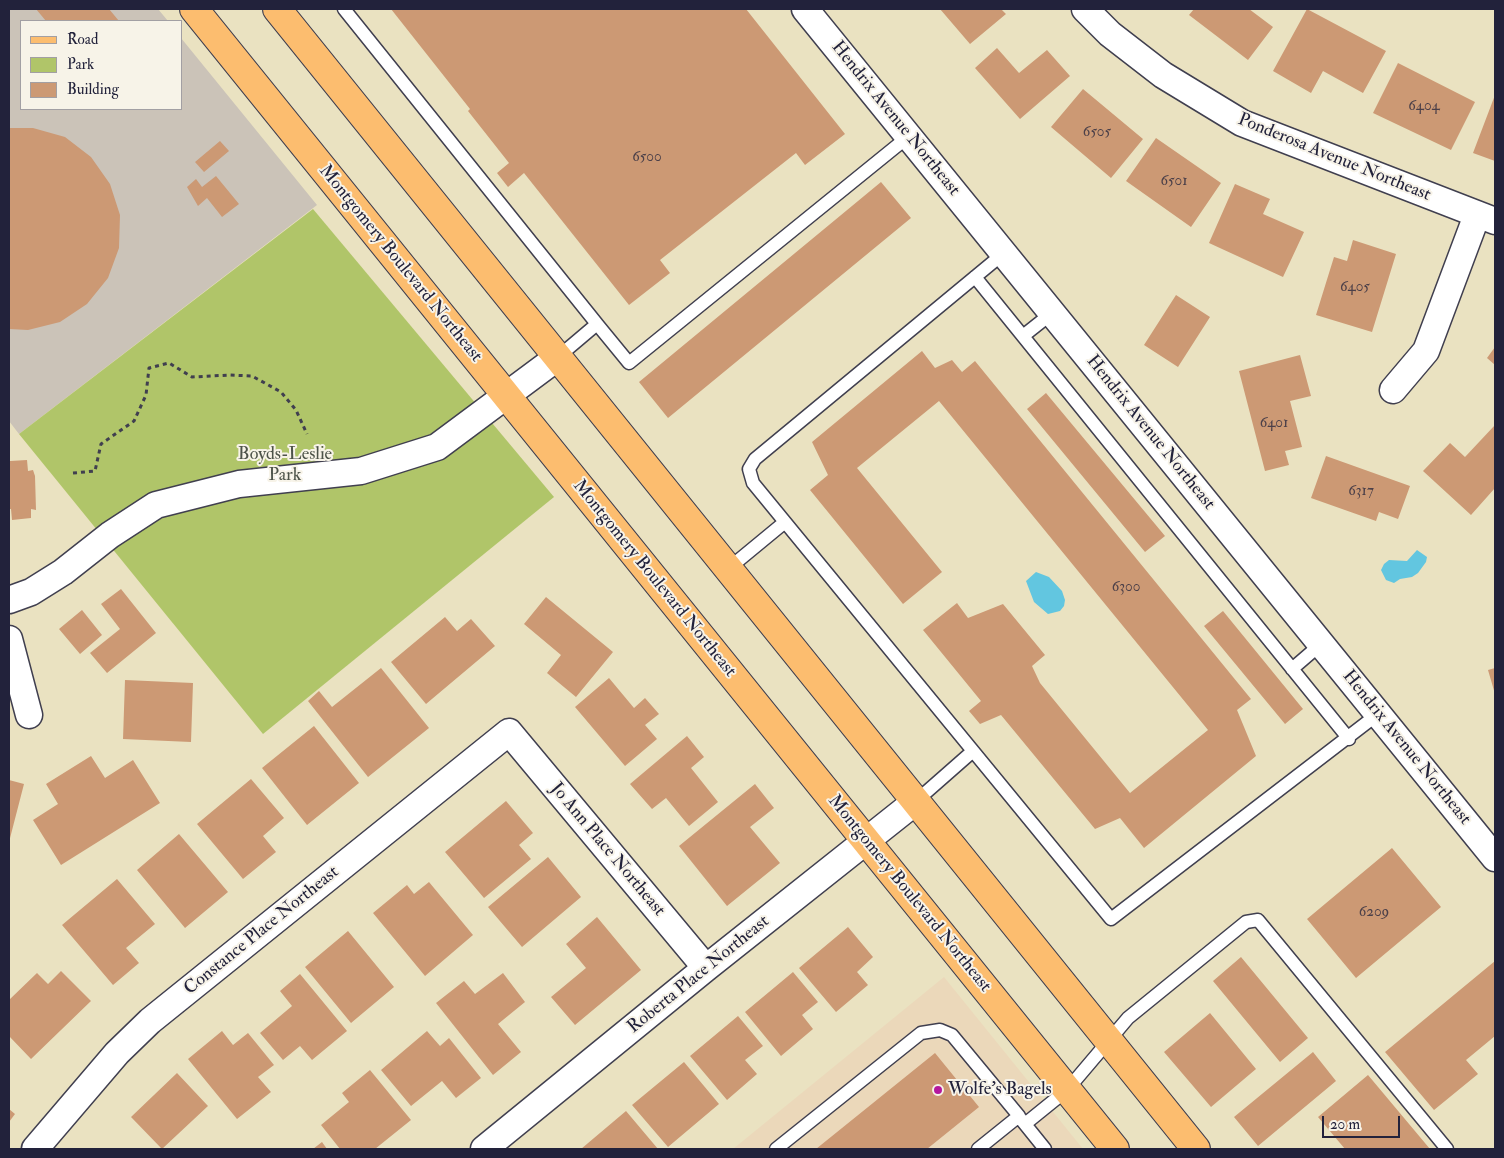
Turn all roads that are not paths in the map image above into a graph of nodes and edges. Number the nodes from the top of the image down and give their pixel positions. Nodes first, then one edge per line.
1 (194, 9) edge
2 (277, 9) edge
3 (344, 9) edge
4 (805, 9) edge
5 (1085, 9) edge
6 (909, 136) junction
7 (1486, 218) edge
8 (1004, 253) junction
9 (975, 277) junction
10 (1052, 312) junction
11 (597, 324) junction
12 (1022, 336) junction
13 (558, 357) junction
14 (1393, 390) dead end
15 (507, 397) junction
16 (785, 522) junction
17 (728, 569) junction
18 (9, 600) edge
19 (9, 639) edge
20 (1321, 644) junction
21 (1292, 669) junction
22 (1378, 714) junction
23 (29, 715) dead end
24 (509, 732) joint
25 (1348, 739) junction
26 (973, 751) junction
27 (915, 802) junction
28 (866, 841) junction
29 (1495, 858) edge
30 (706, 968) junction
31 (1108, 1040) junction
32 (1067, 1090) junction
33 (1022, 1120) junction
34 (35, 1149) edge
35 (484, 1149) edge
36 (776, 1149) edge
37 (978, 1149) edge
38 (1045, 1149) edge
39 (1115, 1149) edge
40 (1196, 1149) edge
41 (1447, 1149) edge

1 - 15 main road, Montgomery Boulevard Northeast
2 - 13 main road
3 - 11 lane
4 - 6 street, Hendrix Avenue Northeast
5 - 7 street, Ponderosa Avenue Northeast
6 - 8 street, Hendrix Avenue Northeast
6 - 11 lane
7 - 14 street
8 - 9 lane
8 - 10 street, Hendrix Avenue Northeast
9 - 12 lane
9 - 16 lane
10 - 12 lane
10 - 20 street, Hendrix Avenue Northeast
11 - 13 lane
12 - 21 lane
13 - 15 street
13 - 17 main road
15 - 18 street
15 - 28 main road, Montgomery Boulevard Northeast
16 - 17 lane
16 - 26 lane
17 - 27 main road
19 - 23 street
20 - 21 lane
20 - 22 street, Hendrix Avenue Northeast
21 - 25 lane
22 - 25 lane
22 - 29 street, Hendrix Avenue Northeast
24 - 30 street, Jo Ann Place Northeast
24 - 34 street, Constance Place Northeast
25 - 26 lane
26 - 27 lane
27 - 28 street, Roberta Place Northeast
27 - 31 main road
28 - 30 street, Roberta Place Northeast
28 - 32 main road, Montgomery Boulevard Northeast
30 - 35 street, Roberta Place Northeast
31 - 32 lane
31 - 40 main road
31 - 41 lane
32 - 33 lane
32 - 39 main road, Montgomery Boulevard Northeast
33 - 36 lane
33 - 37 lane
33 - 38 lane

